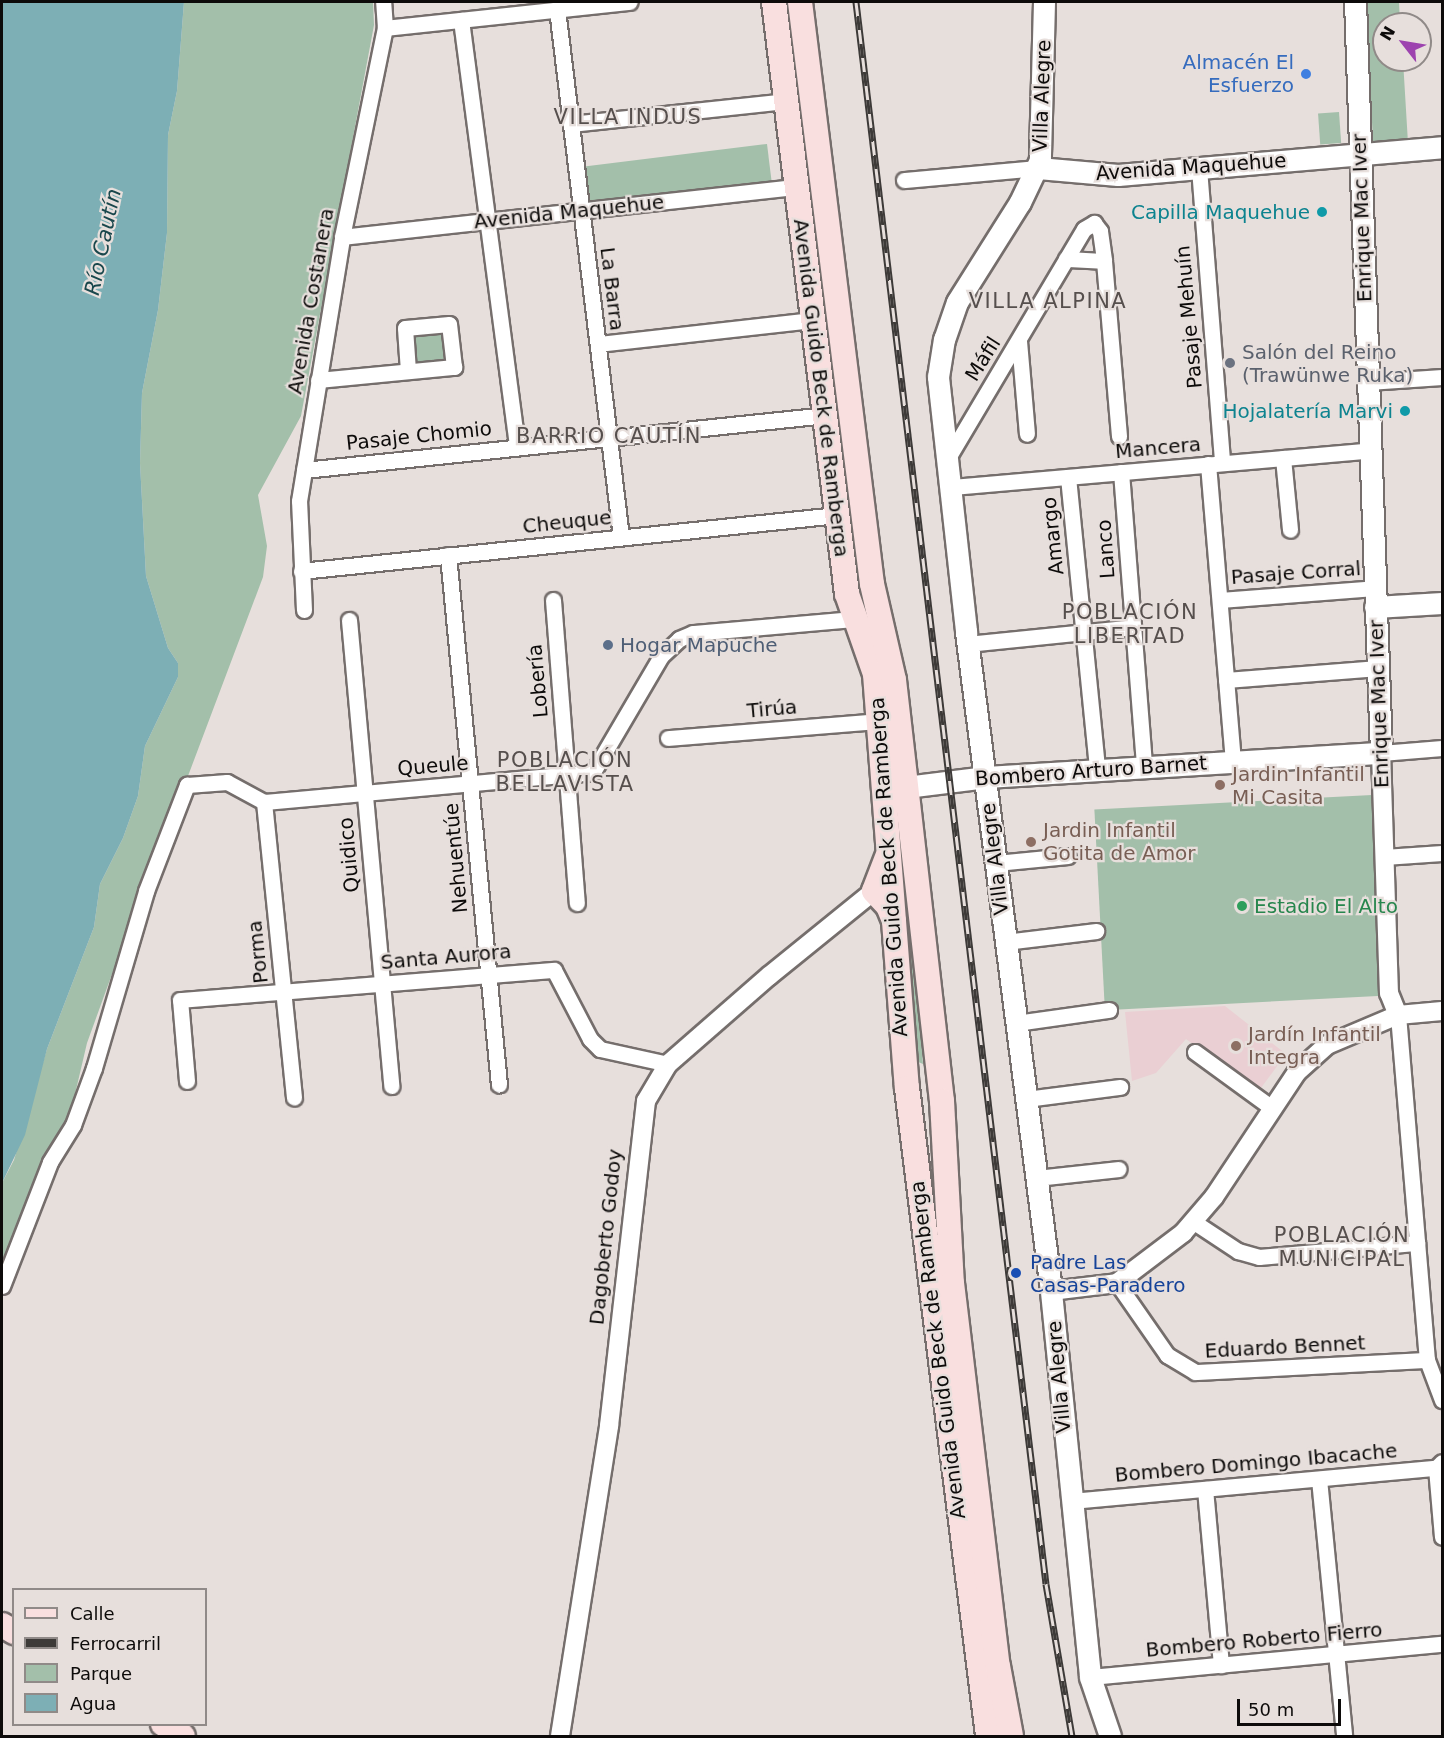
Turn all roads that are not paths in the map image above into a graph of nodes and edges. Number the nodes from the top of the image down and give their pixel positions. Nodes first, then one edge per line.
1 (383, 2) edge
2 (630, 2) edge
3 (774, 2) edge
4 (800, 2) edge
5 (1044, 2) edge
6 (1355, 2) edge
7 (557, 9) junction
8 (461, 20) junction
9 (385, 28) junction
10 (785, 101) junction
11 (571, 124) junction
12 (1443, 147) edge
13 (1360, 154) junction
14 (1038, 168) junction
15 (1199, 168) junction
16 (904, 180) dead end
17 (823, 184) junction
18 (796, 187) junction
19 (582, 211) junction
20 (488, 221) junction
21 (342, 237) junction
22 (1066, 259) junction
23 (1104, 261) junction
24 (812, 320) junction
25 (1018, 341) junction
26 (598, 344) junction
27 (408, 371) dead end
28 (1443, 377) edge
29 (318, 380) junction
30 (1368, 382) junction
31 (826, 415) junction
32 (1027, 434) dead end
33 (1119, 436) dead end
34 (609, 438) junction
35 (517, 447) junction
36 (1370, 450) junction
37 (948, 458) junction
38 (1283, 458) junction
39 (1215, 464) junction
40 (304, 470) junction
41 (1121, 472) junction
42 (1068, 477) junction
43 (951, 487) junction
44 (863, 512) junction
45 (837, 515) junction
46 (1290, 530) dead end
47 (621, 537) junction
48 (448, 555) junction
49 (301, 571) junction
50 (1375, 598) junction
51 (552, 600) dead end
52 (1220, 600) junction
53 (1443, 603) edge
54 (304, 610) dead end
55 (854, 618) junction
56 (349, 620) dead end
57 (1134, 627) junction
58 (1083, 632) junction
59 (967, 644) junction
60 (1379, 668) junction
61 (1226, 681) junction
62 (879, 721) junction
63 (668, 738) dead end
64 (1443, 748) edge
65 (1381, 753) junction
66 (1233, 762) junction
67 (1144, 767) junction
68 (1097, 770) junction
69 (567, 774) junction
70 (986, 777) junction
71 (470, 783) junction
72 (894, 788) junction
73 (365, 793) junction
74 (264, 802) junction
75 (1443, 853) edge
76 (1068, 856) dead end
77 (1384, 857) junction
78 (996, 863) junction
79 (915, 871) junction
80 (883, 891) junction
81 (577, 903) dead end
82 (1096, 932) dead end
83 (1005, 942) junction
84 (488, 975) junction
85 (382, 983) junction
86 (283, 992) junction
87 (1109, 1010) dead end
88 (1443, 1011) edge
89 (1398, 1015) junction
90 (1016, 1023) junction
91 (1195, 1052) dead end
92 (668, 1064) junction
93 (187, 1081) dead end
94 (940, 1084) junction
95 (499, 1085) dead end
96 (391, 1086) dead end
97 (1120, 1087) dead end
98 (907, 1088) junction
99 (294, 1097) dead end
100 (1026, 1099) junction
101 (1272, 1108) junction
102 (1119, 1169) dead end
103 (1037, 1178) junction
104 (1194, 1222) junction
105 (1417, 1243) junction
106 (1117, 1283) junction
107 (2, 1286) edge
108 (1051, 1291) junction
109 (1427, 1360) junction
110 (1443, 1400) edge
111 (1439, 1465) edge
112 (1319, 1479) junction
113 (1205, 1489) junction
114 (1071, 1501) junction
115 (1443, 1537) edge
116 (1443, 1644) edge
117 (1336, 1654) junction
118 (1221, 1665) junction
119 (1090, 1677) junction
120 (165, 1726) edge
121 (183, 1737) edge
122 (560, 1737) edge
123 (988, 1737) edge
124 (1011, 1737) edge
125 (1110, 1737) edge
126 (1344, 1737) edge

1 - 9 street, Avenida Costanera
2 - 7 street
3 - 10 main road, Avenida Guido Beck de Ramberga
4 - 17 main road, Avenida Guido Beck de Ramberga
5 - 14 main road, Villa Alegre
6 - 13 main road, Enrique Mac Iver
7 - 8 street
7 - 11 street, La Barra
8 - 9 street
8 - 20 street
9 - 21 street, Avenida Costanera
10 - 11 street
10 - 18 main road, Avenida Guido Beck de Ramberga
11 - 19 street, La Barra
12 - 13 main road, Avenida Maquehue
13 - 15 main road, Avenida Maquehue
13 - 30 main road, Enrique Mac Iver
14 - 15 main road, Avenida Maquehue
14 - 16 street, Avenida Maquehue
14 - 37 main road, Villa Alegre
15 - 39 street, Pasaje Mehuín
17 - 18 main road
17 - 44 main road, Avenida Guido Beck de Ramberga
18 - 19 street, Avenida Maquehue
18 - 24 main road, Avenida Guido Beck de Ramberga
19 - 20 street, Avenida Maquehue
19 - 26 street, La Barra
20 - 21 street, Avenida Maquehue
20 - 35 street
21 - 29 street, Avenida Costanera
22 - 23 street
22 - 23 street, Máfil
22 - 25 street, Máfil
23 - 33 street
24 - 26 street
24 - 31 main road, Avenida Guido Beck de Ramberga
25 - 32 street
25 - 37 street, Máfil
26 - 34 street, La Barra
27 - 29 street
28 - 30 street
29 - 40 street, Avenida Costanera
30 - 36 main road, Enrique Mac Iver
31 - 34 street, Pasaje Chomio
31 - 45 main road, Avenida Guido Beck de Ramberga
34 - 35 street, Pasaje Chomio
34 - 47 street, La Barra
35 - 40 street, Pasaje Chomio
36 - 38 street, Mancera
36 - 50 main road, Enrique Mac Iver
37 - 43 main road, Villa Alegre
38 - 39 street, Mancera
38 - 46 street
39 - 41 street, Mancera
39 - 52 street, Pasaje Mehuín
40 - 49 street, Avenida Costanera
41 - 42 street, Mancera
41 - 57 street, Lanco
42 - 43 street, Mancera
42 - 58 street, Amargo
43 - 59 main road, Villa Alegre
44 - 45 main road
44 - 72 main road, Avenida Guido Beck de Ramberga
45 - 47 street, Cheuque
45 - 55 main road, Avenida Guido Beck de Ramberga
47 - 48 street, Cheuque
48 - 49 street, Cheuque
48 - 71 street, Nehuentúe
49 - 54 street, Avenida Costanera
50 - 52 street, Pasaje Corral
50 - 53 main road
50 - 60 main road, Enrique Mac Iver
51 - 69 street, Lobería
52 - 61 street, Pasaje Mehuín
55 - 62 main road, Avenida Guido Beck de Ramberga
55 - 69 street, Queule
56 - 73 street, Quidico
57 - 58 street
57 - 67 street, Lanco
58 - 59 street
58 - 68 street, Amargo
59 - 70 main road, Villa Alegre
60 - 61 street
60 - 65 main road, Enrique Mac Iver
61 - 66 street, Pasaje Mehuín
62 - 63 street, Tirúa
62 - 72 main road, Avenida Guido Beck de Ramberga
64 - 65 street, Bombero Arturo Barnet
65 - 66 main road, Bombero Arturo Barnet
65 - 77 street, Enrique Mac Iver
66 - 67 main road, Bombero Arturo Barnet
67 - 68 main road, Bombero Arturo Barnet
68 - 70 main road, Bombero Arturo Barnet
69 - 71 street, Queule
69 - 81 street, Lobería
70 - 72 main road, Bombero Arturo Barnet
70 - 78 main road, Villa Alegre
71 - 73 street, Queule
71 - 84 street, Nehuentúe
72 - 79 main road, Avenida Guido Beck de Ramberga
72 - 80 main road, Avenida Guido Beck de Ramberga
73 - 74 street, Queule
73 - 85 street, Quidico
74 - 86 street, Porma
74 - 107 street
75 - 77 street
76 - 78 street
77 - 89 street, Enrique Mac Iver
78 - 83 main road, Villa Alegre
79 - 80 street, Dagoberto Godoy
79 - 94 main road, Avenida Guido Beck de Ramberga
80 - 92 street, Dagoberto Godoy
80 - 98 main road, Avenida Guido Beck de Ramberga
82 - 83 street
83 - 90 main road, Villa Alegre
84 - 85 street, Santa Aurora
84 - 92 street, Santa Aurora
84 - 95 street, Nehuentúe
85 - 86 street, Santa Aurora
85 - 96 street, Quidico
86 - 93 street, Santa Aurora
86 - 99 street, Porma
87 - 90 street
88 - 89 street
89 - 101 street
89 - 105 street, Enrique Mac Iver
90 - 100 main road, Villa Alegre
91 - 101 street
92 - 122 street, Dagoberto Godoy
94 - 98 main road
94 - 124 main road, Avenida Guido Beck de Ramberga
97 - 100 street
98 - 123 main road, Avenida Guido Beck de Ramberga
100 - 103 main road, Villa Alegre
101 - 104 street
102 - 103 street
103 - 108 main road, Villa Alegre
104 - 105 street
104 - 106 street
105 - 109 street, Enrique Mac Iver
106 - 108 street
106 - 109 street, Eduardo Bennet
108 - 114 main road, Villa Alegre
109 - 110 street, Enrique Mac Iver
111 - 112 street, Bombero Domingo Ibacache
111 - 115 street
112 - 113 street, Bombero Domingo Ibacache
112 - 117 street
113 - 114 street, Bombero Domingo Ibacache
113 - 118 street
114 - 119 main road, Villa Alegre
116 - 117 street, Bombero Roberto Fierro
117 - 118 street, Bombero Roberto Fierro
117 - 126 street
118 - 119 street, Bombero Roberto Fierro
119 - 125 main road, Villa Alegre
120 - 121 main road

